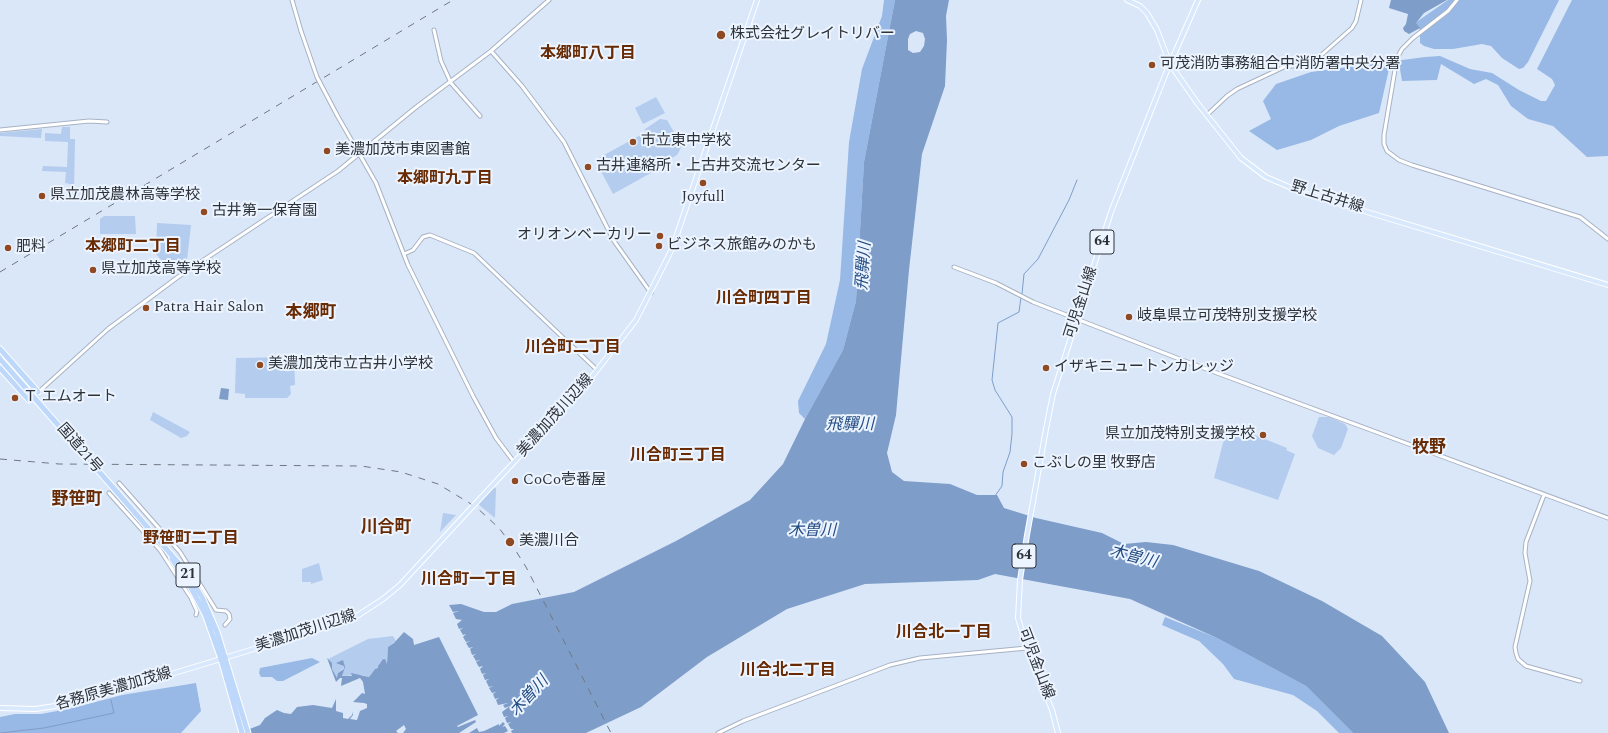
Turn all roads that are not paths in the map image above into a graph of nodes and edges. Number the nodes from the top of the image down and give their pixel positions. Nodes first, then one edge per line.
1 (292, 0) edge
2 (549, 0) edge
3 (757, 0) edge
4 (1128, 0) edge
5 (1198, 0) edge
6 (1362, 0) edge
7 (1457, 0) edge
8 (434, 30) dead end
9 (491, 51) junction
10 (1170, 64) junction
11 (451, 83) junction
12 (1207, 115) junction
13 (480, 116) dead end
14 (107, 122) dead end
15 (0, 130) edge
16 (360, 154) junction
17 (1608, 239) edge
18 (404, 254) junction
19 (954, 267) dead end
20 (1608, 285) edge
21 (651, 293) junction
22 (1077, 319) junction
23 (0, 349) edge
24 (0, 360) edge
25 (0, 368) edge
26 (597, 370) junction
27 (38, 392) junction
28 (29, 400) joint
29 (514, 462) junction
30 (119, 483) dead end
31 (109, 493) dead end
32 (1544, 494) junction
33 (1608, 518) edge
34 (196, 615) dead end
35 (224, 625) dead end
36 (1027, 648) junction
37 (223, 658) junction
38 (228, 675) junction
39 (1580, 681) dead end
40 (0, 708) edge
41 (242, 733) edge
42 (248, 733) edge
43 (718, 733) edge
44 (1058, 733) edge

1 - 16 street, bridge
2 - 9 street
3 - 21 main road, 美濃加茂川辺線
4 - 10 main road, 野上古井線
5 - 10 main road, 可児金山線 / 64
6 - 12 street
7 - 17 street
8 - 11 street
9 - 11 street
9 - 21 street
10 - 12 main road, 野上古井線
10 - 22 main road, 可児金山線 / 64
11 - 13 street
11 - 16 street
12 - 20 main road, 野上古井線
14 - 15 street
16 - 18 street
16 - 27 street
18 - 26 street
18 - 29 street
19 - 22 street
21 - 26 main road, 美濃加茂川辺線
22 - 32 street
22 - 36 main road, 可児金山線 / 64
23 - 27 highway
24 - 37 highway, 国道21号 / 21, bridge
25 - 28 highway
26 - 29 main road, 美濃加茂川辺線
27 - 28 street
29 - 37 main road, 美濃加茂川辺線
30 - 35 street
31 - 34 street
32 - 33 street
32 - 39 street
36 - 43 street
36 - 44 main road, 可児金山線 / 64
37 - 38 highway, 国道21号 / 21
37 - 40 main road, 各務原美濃加茂線
38 - 41 highway, 国道21号 / 21
38 - 42 highway, 国道21号 / 21

